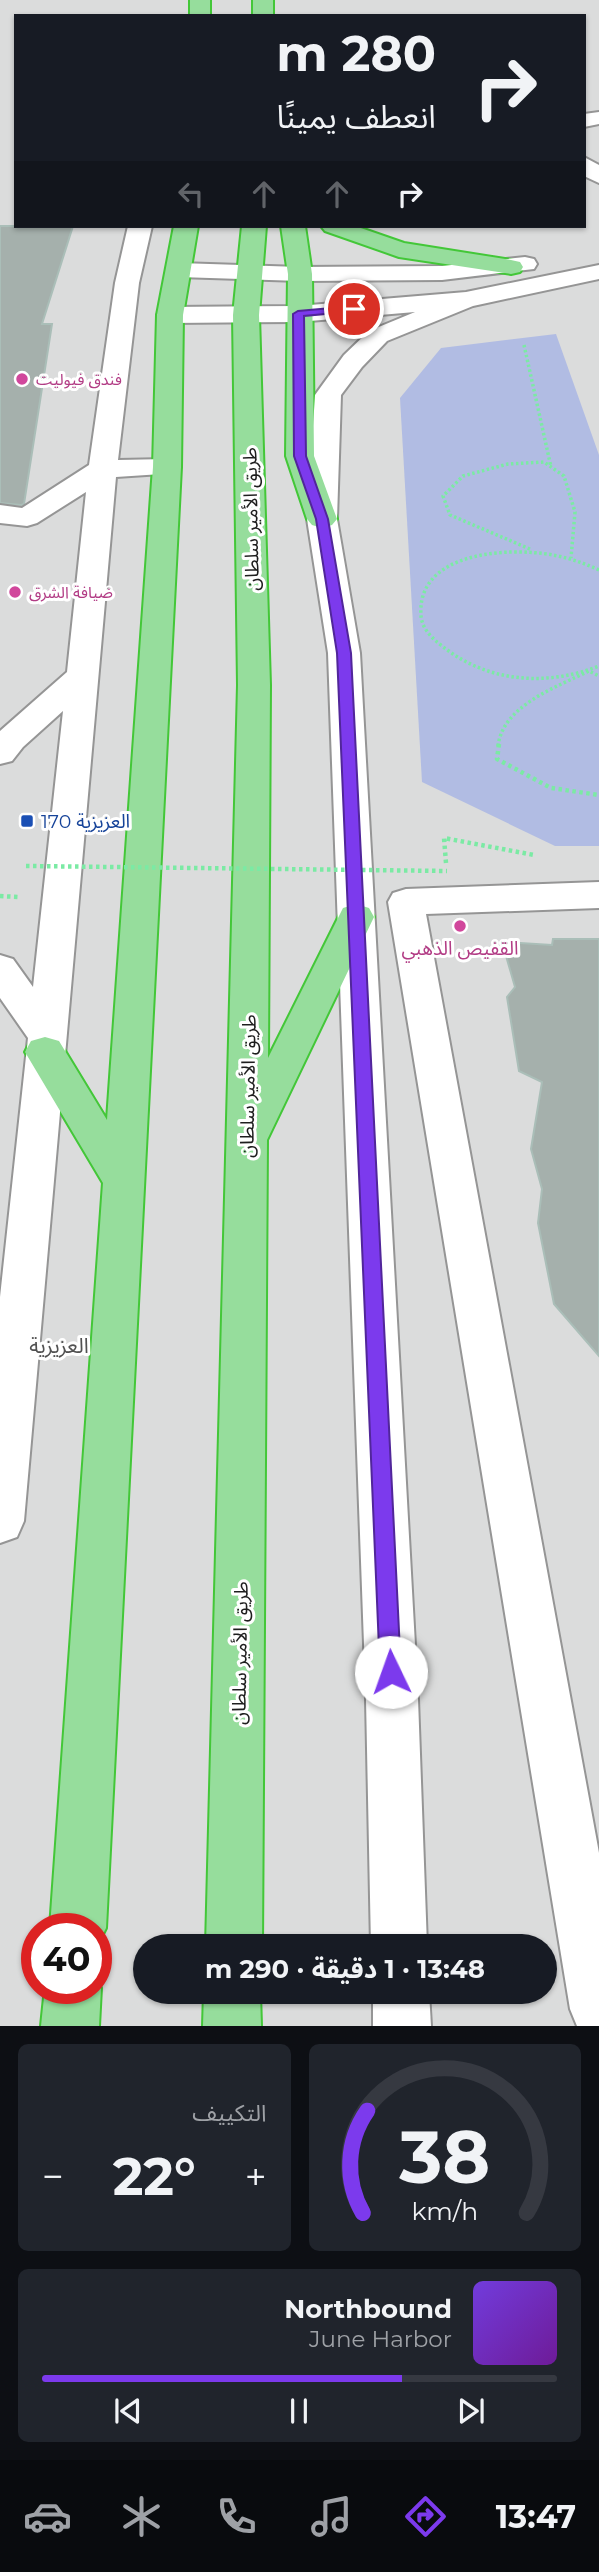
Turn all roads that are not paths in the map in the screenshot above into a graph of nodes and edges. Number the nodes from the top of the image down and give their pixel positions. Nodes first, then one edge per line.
1 (140, 228) edge
2 (186, 228) edge
3 (254, 228) edge
4 (293, 228) edge
5 (339, 228) edge
6 (599, 248) edge
7 (511, 267) junction
8 (179, 270) junction
9 (599, 272) edge
10 (251, 273) junction
11 (300, 274) junction
12 (466, 300) junction
13 (298, 314) junction
14 (170, 315) junction
15 (246, 315) junction
16 (167, 467) junction
17 (103, 469) junction
18 (0, 514) edge
19 (322, 519) junction
20 (81, 677) junction
21 (0, 753) edge
22 (599, 895) edge
23 (356, 917) junction
24 (0, 969) edge
25 (46, 1044) junction
26 (247, 1140) junction
27 (124, 1183) junction
28 (0, 1521) edge
29 (583, 1825) edge
30 (79, 1913) edge
31 (234, 1934) edge
32 (399, 1934) edge
33 (72, 2004) edge
34 (232, 2004) edge
35 (401, 2004) edge
36 (599, 2009) edge
37 (70, 2026) edge
38 (232, 2026) edge
39 (402, 2026) edge

1 - 17 street
2 - 8 highway
3 - 10 highway, طريق الأمير سلطان
4 - 11 highway
5 - 7 highway
6 - 7 street
7 - 11 street
8 - 10 street
8 - 14 highway
9 - 12 street
10 - 11 street
10 - 15 highway, طريق الأمير سلطان
11 - 13 highway
12 - 13 street
12 - 19 street
13 - 15 street
13 - 19 highway
14 - 15 street
14 - 16 highway
15 - 26 highway, طريق الأمير سلطان
16 - 17 street
16 - 27 highway
17 - 18 street
17 - 20 street
19 - 23 street
20 - 21 street
20 - 25 street
22 - 29 street
23 - 26 highway
23 - 32 street
24 - 25 street
25 - 27 highway
25 - 28 street
26 - 31 highway, طريق الأمير سلطان
27 - 30 highway
29 - 36 street
33 - 37 highway
34 - 38 highway
35 - 39 street

